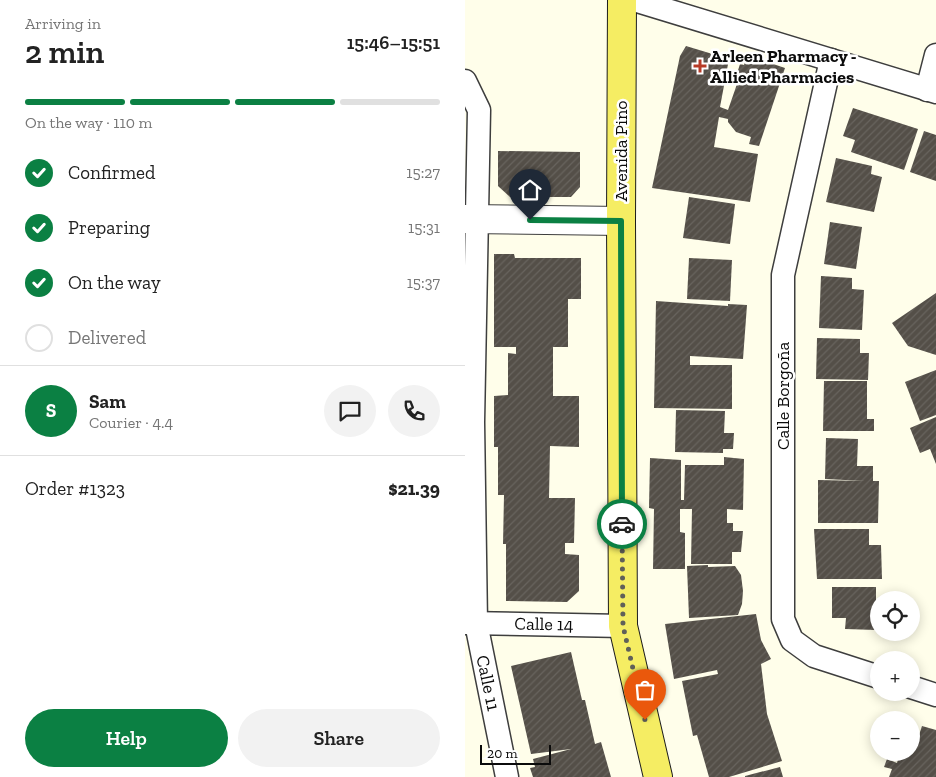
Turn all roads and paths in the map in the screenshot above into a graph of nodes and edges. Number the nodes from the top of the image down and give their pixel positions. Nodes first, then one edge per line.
1 (622, 0) edge
2 (634, 0) edge
3 (936, 55) edge
4 (831, 60) junction
5 (465, 81) edge
6 (932, 91) edge
7 (471, 219) edge
8 (621, 221) junction
9 (469, 422) edge
10 (470, 623) edge
11 (623, 626) junction
12 (870, 673) edge
13 (920, 690) edge
14 (936, 695) edge
15 (507, 777) edge
16 (658, 777) edge

1 - 8 main road, Avenida Pino
2 - 4 street
3 - 6 street
4 - 6 street
4 - 12 street, Calle Borgoña
5 - 7 street, Calle 11
7 - 8 street
7 - 9 street, Calle 11
8 - 11 main road, Avenida Pino
9 - 10 street, Calle 11
10 - 11 street, Calle 14
10 - 15 street, Calle 11
11 - 16 main road, Avenida Pino
13 - 14 street

